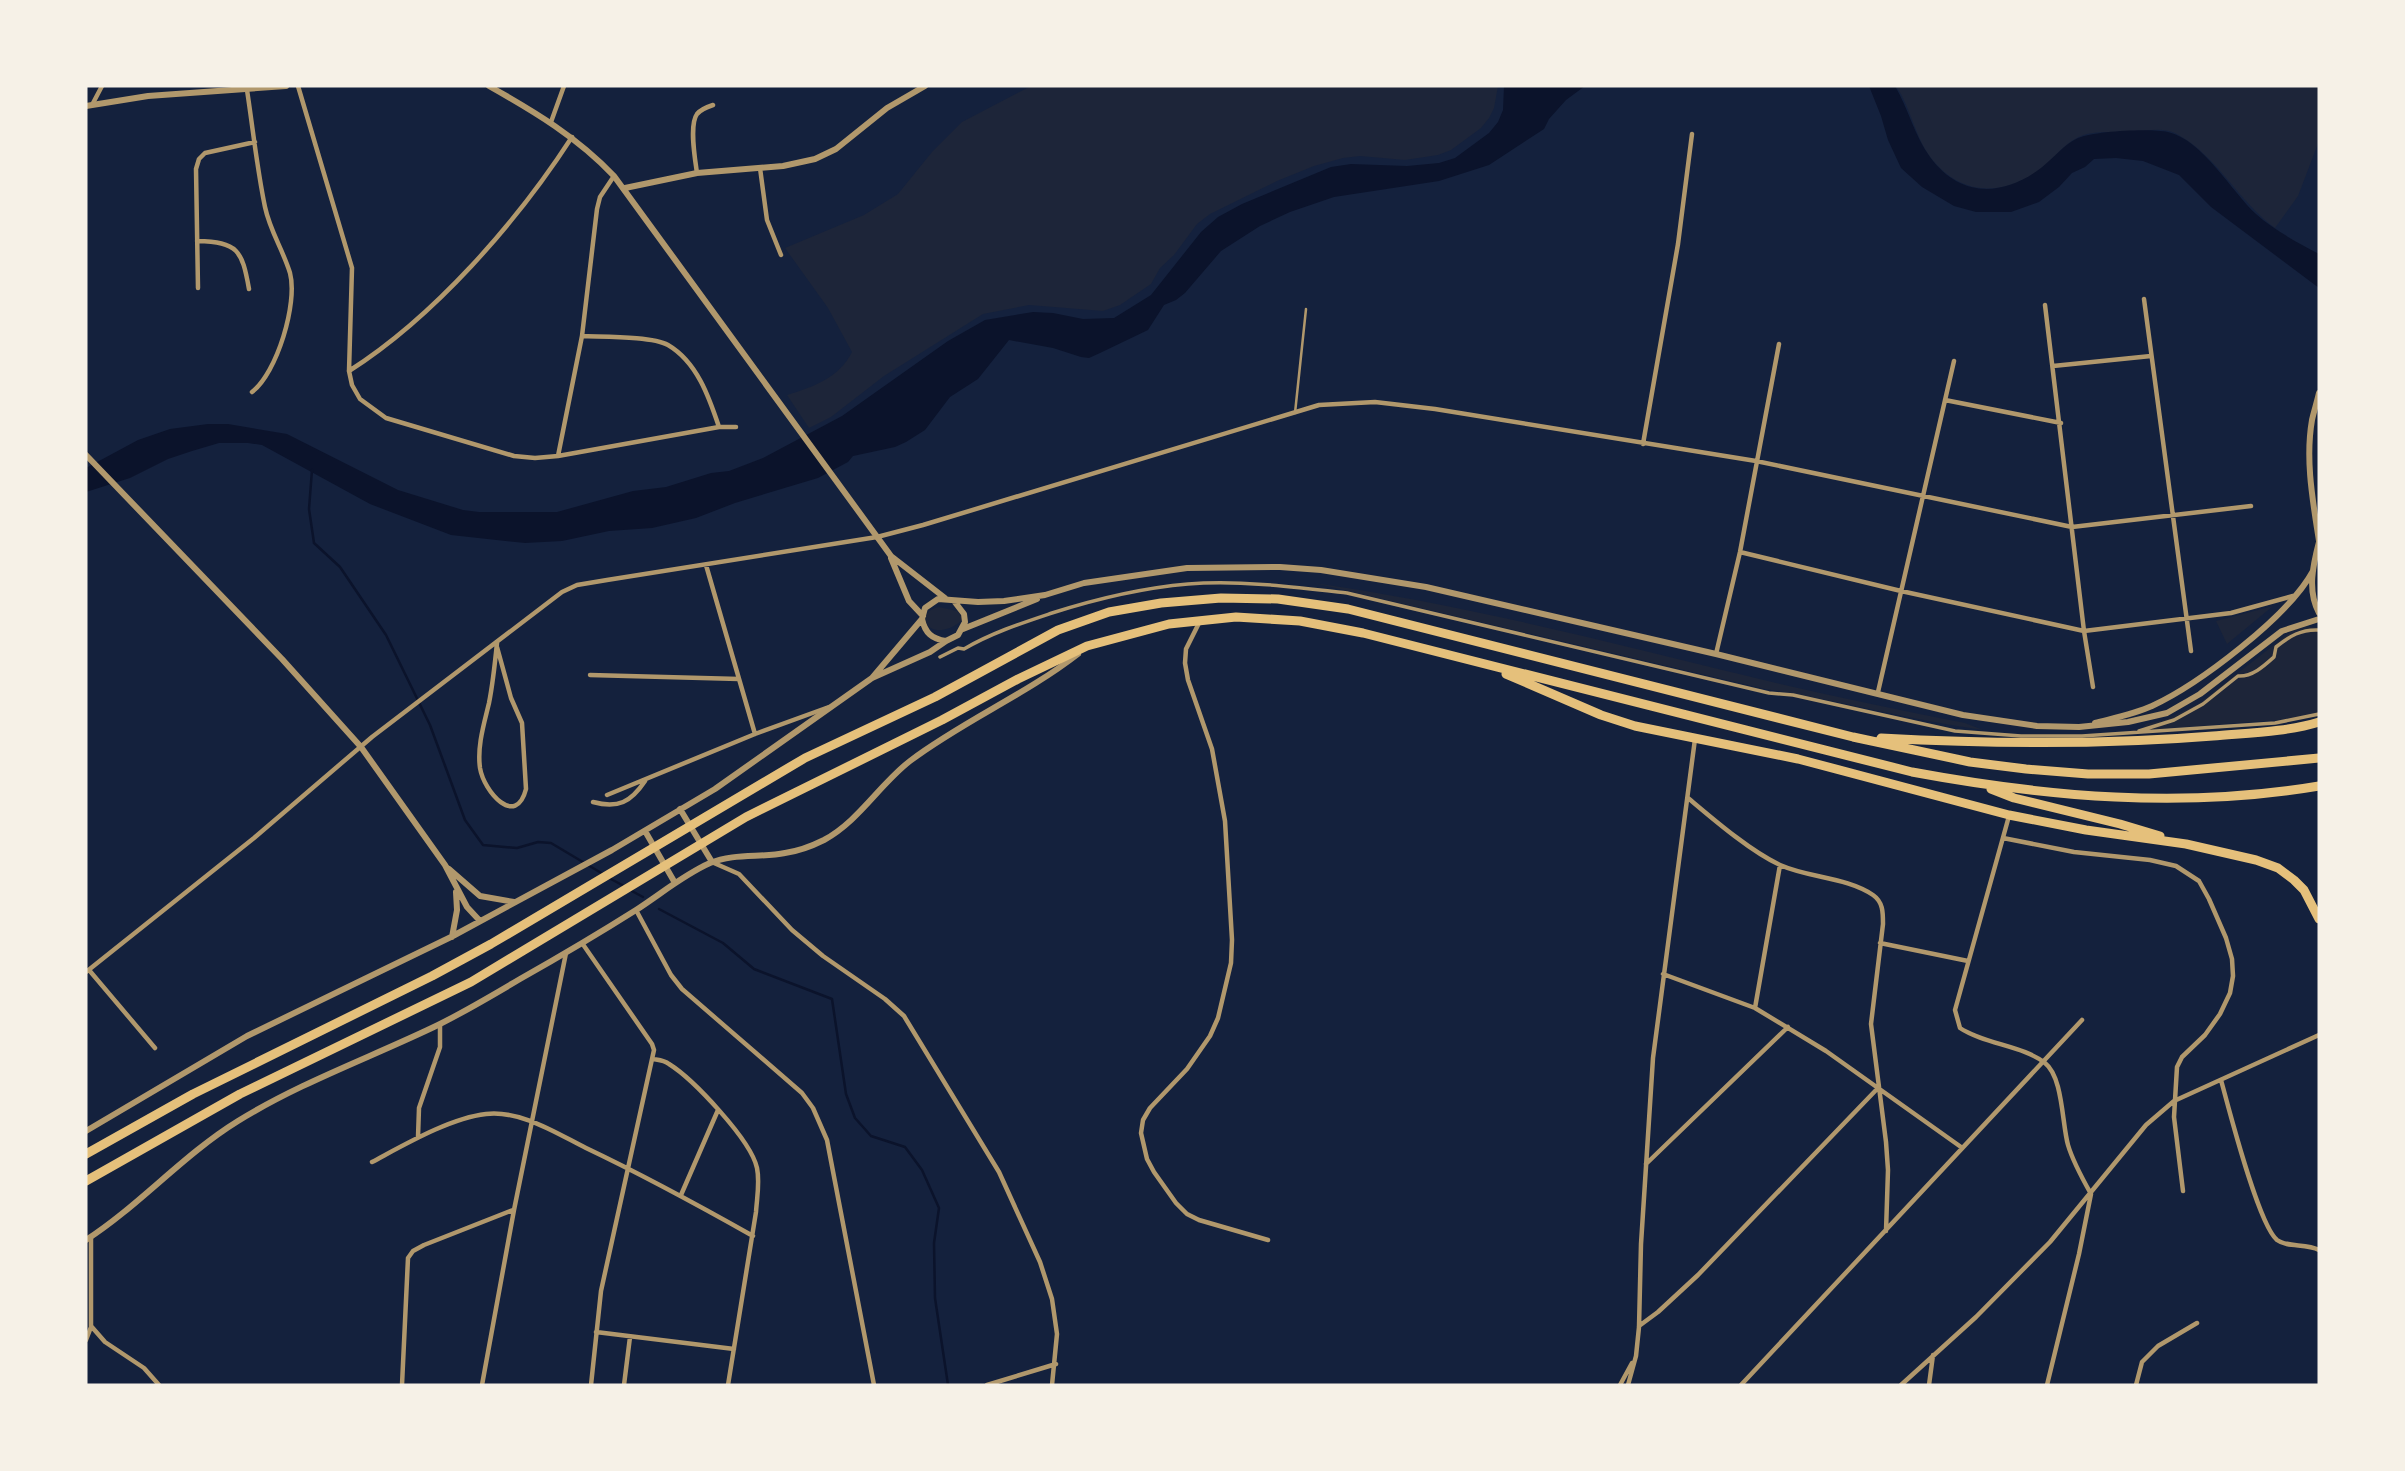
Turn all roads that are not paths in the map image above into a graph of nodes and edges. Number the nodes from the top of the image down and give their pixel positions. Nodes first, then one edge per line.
1 (102, 86) edge
2 (286, 86) edge
3 (298, 86) edge
4 (489, 86) edge
5 (564, 86) edge
6 (925, 86) edge
7 (247, 90) junction
8 (89, 105) edge
9 (713, 105) dead end
10 (551, 122) junction
11 (1692, 134) dead end
12 (572, 137) junction
13 (254, 142) junction
14 (760, 167) junction
15 (696, 173) junction
16 (614, 176) junction
17 (625, 188) junction
18 (197, 241) junction
19 (780, 255) dead end
20 (198, 288) dead end
21 (249, 289) dead end
22 (2144, 299) dead end
23 (2045, 304) dead end
24 (1306, 309) dead end
25 (582, 336) junction
26 (1779, 344) dead end
27 (2151, 356) junction
28 (1954, 361) dead end
29 (2053, 366) junction
30 (349, 371) junction
31 (252, 392) dead end
32 (2318, 397) edge
33 (1945, 400) junction
34 (2319, 409) edge
35 (1295, 412) junction
36 (2060, 423) junction
37 (719, 427) junction
38 (736, 427) dead end
39 (1643, 444) junction
40 (86, 455) edge
41 (558, 456) junction
42 (1756, 461) junction
43 (1923, 497) junction
44 (2251, 506) dead end
45 (2172, 515) junction
46 (2072, 527) junction
47 (877, 537) junction
48 (2319, 541) edge
49 (1740, 552) junction
50 (891, 556) junction
51 (706, 565) junction
52 (2313, 571) junction
53 (1901, 591) junction
54 (2298, 594) junction
55 (1045, 595) junction
56 (946, 598) junction
57 (954, 601) junction
58 (2319, 613) edge
59 (922, 618) junction
60 (2186, 618) junction
61 (1201, 619) junction
62 (2319, 620) edge
63 (963, 629) junction
64 (2319, 630) edge
65 (2084, 631) junction
66 (946, 641) junction
67 (497, 645) junction
68 (1087, 646) junction
69 (2191, 651) dead end
70 (1716, 654) junction
71 (940, 657) dead end
72 (1479, 663) junction
73 (590, 675) dead end
74 (872, 678) junction
75 (739, 679) junction
76 (2093, 687) dead end
77 (1878, 692) junction
78 (836, 704) junction
79 (2319, 714) edge
80 (2319, 722) edge
81 (2079, 727) junction
82 (2134, 733) junction
83 (755, 734) junction
84 (1853, 737) junction
85 (1695, 738) junction
86 (360, 747) junction
87 (2315, 759) edge
88 (645, 781) junction
89 (1980, 785) junction
90 (2317, 786) edge
91 (607, 795) dead end
92 (1688, 797) junction
93 (593, 802) dead end
94 (680, 809) junction
95 (2009, 815) junction
96 (645, 831) junction
97 (2003, 838) junction
98 (2186, 844) junction
99 (712, 862) junction
100 (445, 865) junction
101 (1780, 865) junction
102 (675, 883) junction
103 (456, 887) junction
104 (514, 902) junction
105 (636, 910) junction
106 (2319, 919) edge
107 (480, 921) junction
108 (451, 937) junction
109 (581, 942) junction
110 (1880, 943) junction
111 (566, 953) junction
112 (1968, 961) junction
113 (87, 971) edge
114 (1663, 974) junction
115 (1755, 1008) junction
116 (2082, 1020) dead end
117 (440, 1024) junction
118 (1788, 1027) junction
119 (2319, 1035) edge
120 (155, 1048) dead end
121 (653, 1059) junction
122 (2044, 1061) junction
123 (2221, 1080) junction
124 (1879, 1088) junction
125 (2174, 1101) junction
126 (718, 1110) junction
127 (531, 1121) junction
128 (86, 1131) edge
129 (418, 1138) junction
130 (1961, 1147) junction
131 (86, 1154) edge
132 (372, 1161) dead end
133 (1646, 1165) junction
134 (628, 1168) junction
135 (86, 1181) edge
136 (2183, 1191) dead end
137 (2091, 1194) junction
138 (681, 1195) junction
139 (514, 1210) junction
140 (1886, 1231) junction
141 (753, 1236) junction
142 (88, 1239) edge
143 (1268, 1240) dead end
144 (2319, 1250) edge
145 (2197, 1323) dead end
146 (91, 1326) junction
147 (1639, 1327) junction
148 (596, 1332) junction
149 (630, 1338) junction
150 (86, 1340) edge
151 (734, 1349) junction
152 (1934, 1354) junction
153 (1636, 1356) junction
154 (1056, 1364) junction
155 (159, 1385) edge
156 (402, 1385) edge
157 (482, 1385) edge
158 (591, 1385) edge
159 (624, 1385) edge
160 (728, 1385) edge
161 (874, 1385) edge
162 (987, 1385) edge
163 (1052, 1385) edge
164 (1620, 1385) edge
165 (1628, 1385) edge
166 (1741, 1385) edge
167 (1901, 1385) edge
168 (1929, 1385) edge
169 (2047, 1385) edge
170 (2136, 1385) edge

1 - 8 street
2 - 7 street
3 - 30 street
4 - 10 street
5 - 10 street
6 - 14 street
7 - 8 street
7 - 13 street
9 - 15 street
10 - 12 street
11 - 39 street
12 - 16 street
12 - 30 street
13 - 18 street
13 - 31 street
14 - 15 street
14 - 19 street
15 - 17 street
16 - 17 street
16 - 25 street
17 - 47 street
18 - 20 street
18 - 21 street
22 - 27 street
23 - 29 street
24 - 35 lane
25 - 37 street
25 - 41 street
26 - 42 street
27 - 29 street
27 - 45 street
28 - 33 street
29 - 36 street
30 - 41 street
32 - 34 street
32 - 48 street
33 - 36 street
33 - 43 street
35 - 39 street
35 - 47 street
36 - 46 street
37 - 38 street
37 - 41 street
39 - 42 street
40 - 86 street
42 - 43 street
42 - 49 street
43 - 46 street
43 - 53 street
44 - 45 street
45 - 46 street
45 - 60 street
46 - 65 street
47 - 50 street
47 - 51 street
48 - 52 street
49 - 53 street
49 - 70 street
50 - 56 street
50 - 59 street
51 - 67 street
51 - 75 street
52 - 54 street
52 - 58 street
53 - 65 street
53 - 77 street
54 - 60 street
54 - 81 street
55 - 57 street
55 - 63 street
55 - 70 street
56 - 57 street
56 - 59 street
57 - 63 street
59 - 66 street
59 - 74 street
60 - 65 street
60 - 69 street
61 - 68 highway
61 - 72 highway
61 - 143 street
62 - 81 street
63 - 66 street
64 - 82 street
65 - 76 street
66 - 74 street
67 - 67 street
67 - 86 street
68 - 99 street
68 - 135 highway
70 - 77 street
71 - 82 street
72 - 85 highway
72 - 89 highway
73 - 75 street
74 - 78 street
75 - 83 street
77 - 81 street
78 - 83 street
78 - 94 street
79 - 82 street
80 - 84 highway
83 - 88 street
84 - 87 highway
84 - 131 highway
85 - 92 street
85 - 95 highway
86 - 100 street
86 - 113 street
88 - 91 street
88 - 93 street
89 - 90 highway
89 - 98 highway
92 - 101 street
92 - 114 street
94 - 96 street
94 - 99 street
95 - 97 street
95 - 98 highway
96 - 102 street
96 - 104 street
97 - 112 street
97 - 125 street
98 - 106 highway
99 - 102 street
99 - 154 street
100 - 103 street
100 - 104 street
101 - 110 street
101 - 115 street
102 - 105 street
103 - 107 street
103 - 108 street
104 - 107 street
105 - 109 street
105 - 161 street
107 - 108 street
108 - 128 street
109 - 111 street
109 - 121 street
110 - 112 street
110 - 124 street
111 - 117 street
111 - 127 street
112 - 122 street
113 - 120 street
114 - 115 street
114 - 133 street
115 - 118 street
116 - 122 street
117 - 129 street
117 - 142 street
118 - 124 street
118 - 133 street
119 - 123 street
121 - 126 street
121 - 134 street
122 - 130 street
122 - 137 street
123 - 125 street
123 - 144 street
124 - 130 street
124 - 140 street
124 - 147 street
125 - 136 street
125 - 137 street
126 - 138 street
126 - 141 street
127 - 129 street
127 - 134 street
127 - 139 street
129 - 132 street
130 - 140 street
133 - 147 street
134 - 138 street
134 - 148 street
137 - 152 street
137 - 169 street
138 - 141 street
139 - 156 street
139 - 157 street
140 - 166 street
141 - 151 street
142 - 146 street
145 - 170 street
146 - 150 street
146 - 155 street
147 - 153 street
148 - 149 street
148 - 158 street
149 - 151 street
149 - 159 street
151 - 160 street
152 - 167 street
152 - 168 street
153 - 164 street
153 - 165 street
154 - 162 street
154 - 163 street

